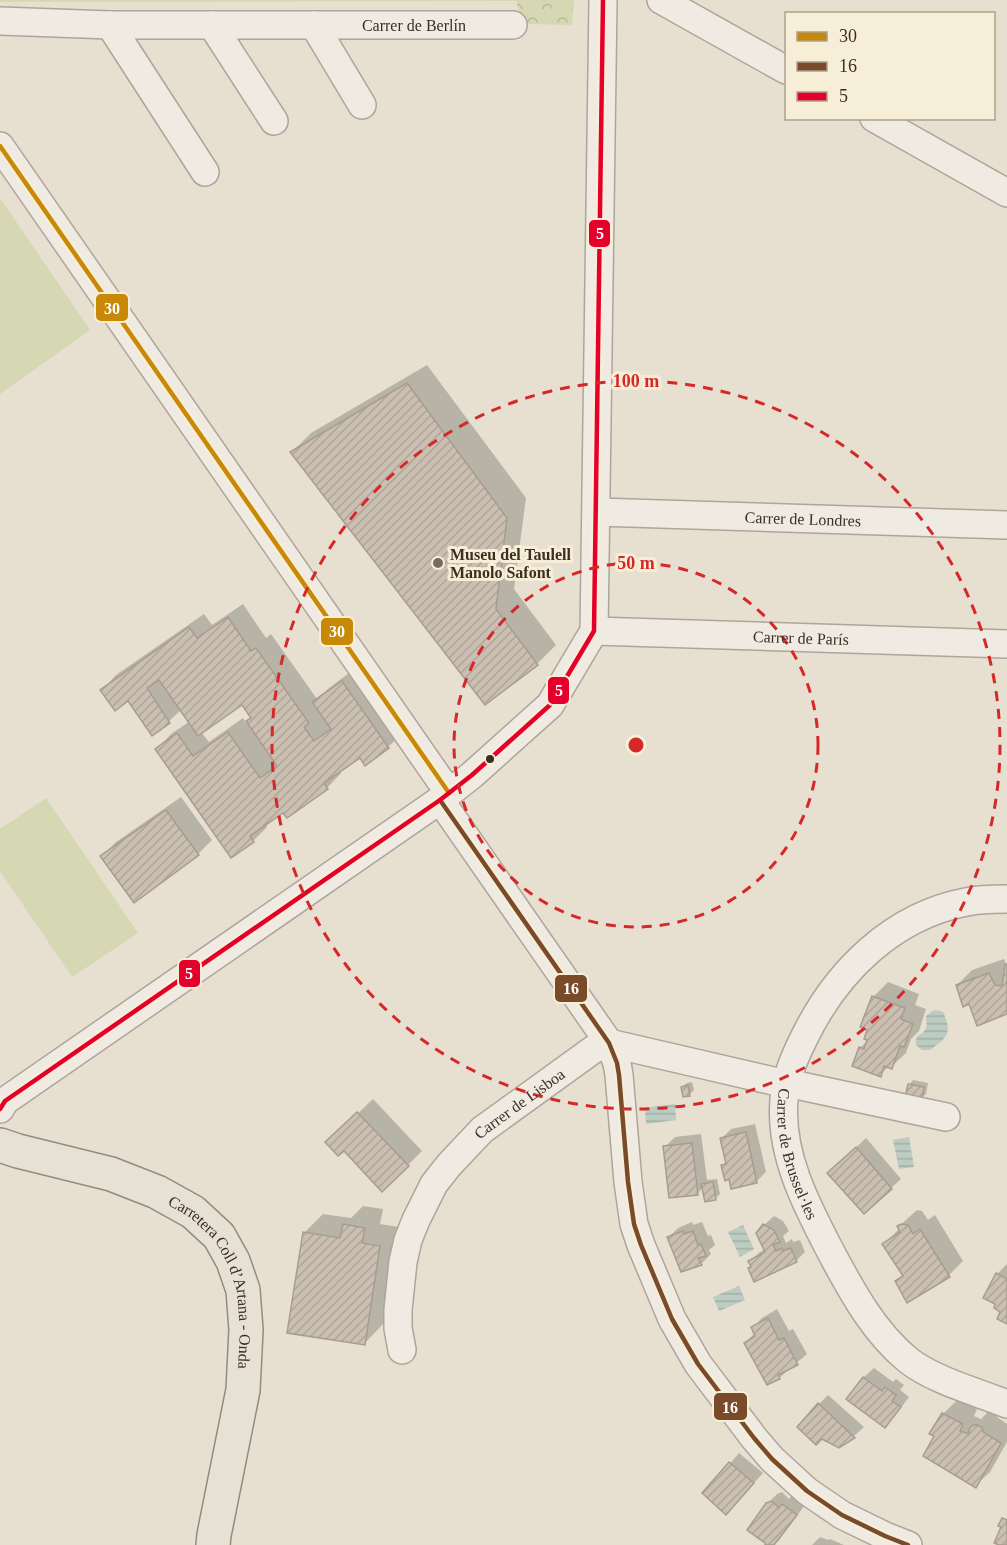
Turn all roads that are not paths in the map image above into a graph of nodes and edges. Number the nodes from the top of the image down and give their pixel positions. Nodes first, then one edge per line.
1 (603, 0) edge
2 (661, 0) edge
3 (0, 21) edge
4 (110, 25) junction
5 (212, 25) junction
6 (315, 25) junction
7 (513, 25) dead end
8 (785, 69) edge
9 (362, 105) dead end
10 (878, 120) edge
11 (274, 122) dead end
12 (0, 146) edge
13 (205, 172) dead end
14 (1007, 193) edge
15 (597, 512) junction
16 (1007, 525) edge
17 (594, 631) junction
18 (1007, 644) edge
19 (445, 796) junction
20 (1007, 899) edge
21 (609, 1042) junction
22 (786, 1084) junction
23 (0, 1109) edge
24 (946, 1117) dead end
25 (0, 1145) edge
26 (402, 1350) dead end
27 (1007, 1404) edge
28 (213, 1545) edge
29 (908, 1545) edge

1 - 15 street
2 - 8 street
3 - 4 street, Carrer de Berlín
4 - 5 street, Carrer de Berlín
4 - 13 street
5 - 6 street, Carrer de Berlín
5 - 11 street
6 - 7 street, Carrer de Berlín
6 - 9 street
10 - 14 street
12 - 19 street
15 - 16 street, Carrer de Londres
15 - 17 street
17 - 18 street, Carrer de París
17 - 19 street
19 - 21 street
19 - 23 street
20 - 22 street, Carrer de Brussel·les
21 - 22 street
21 - 26 street, Carrer de Lisboa
21 - 29 street
22 - 24 street
22 - 27 street, Carrer de Brussel·les
25 - 28 main road, Carretera Coll d’Artana - Onda

